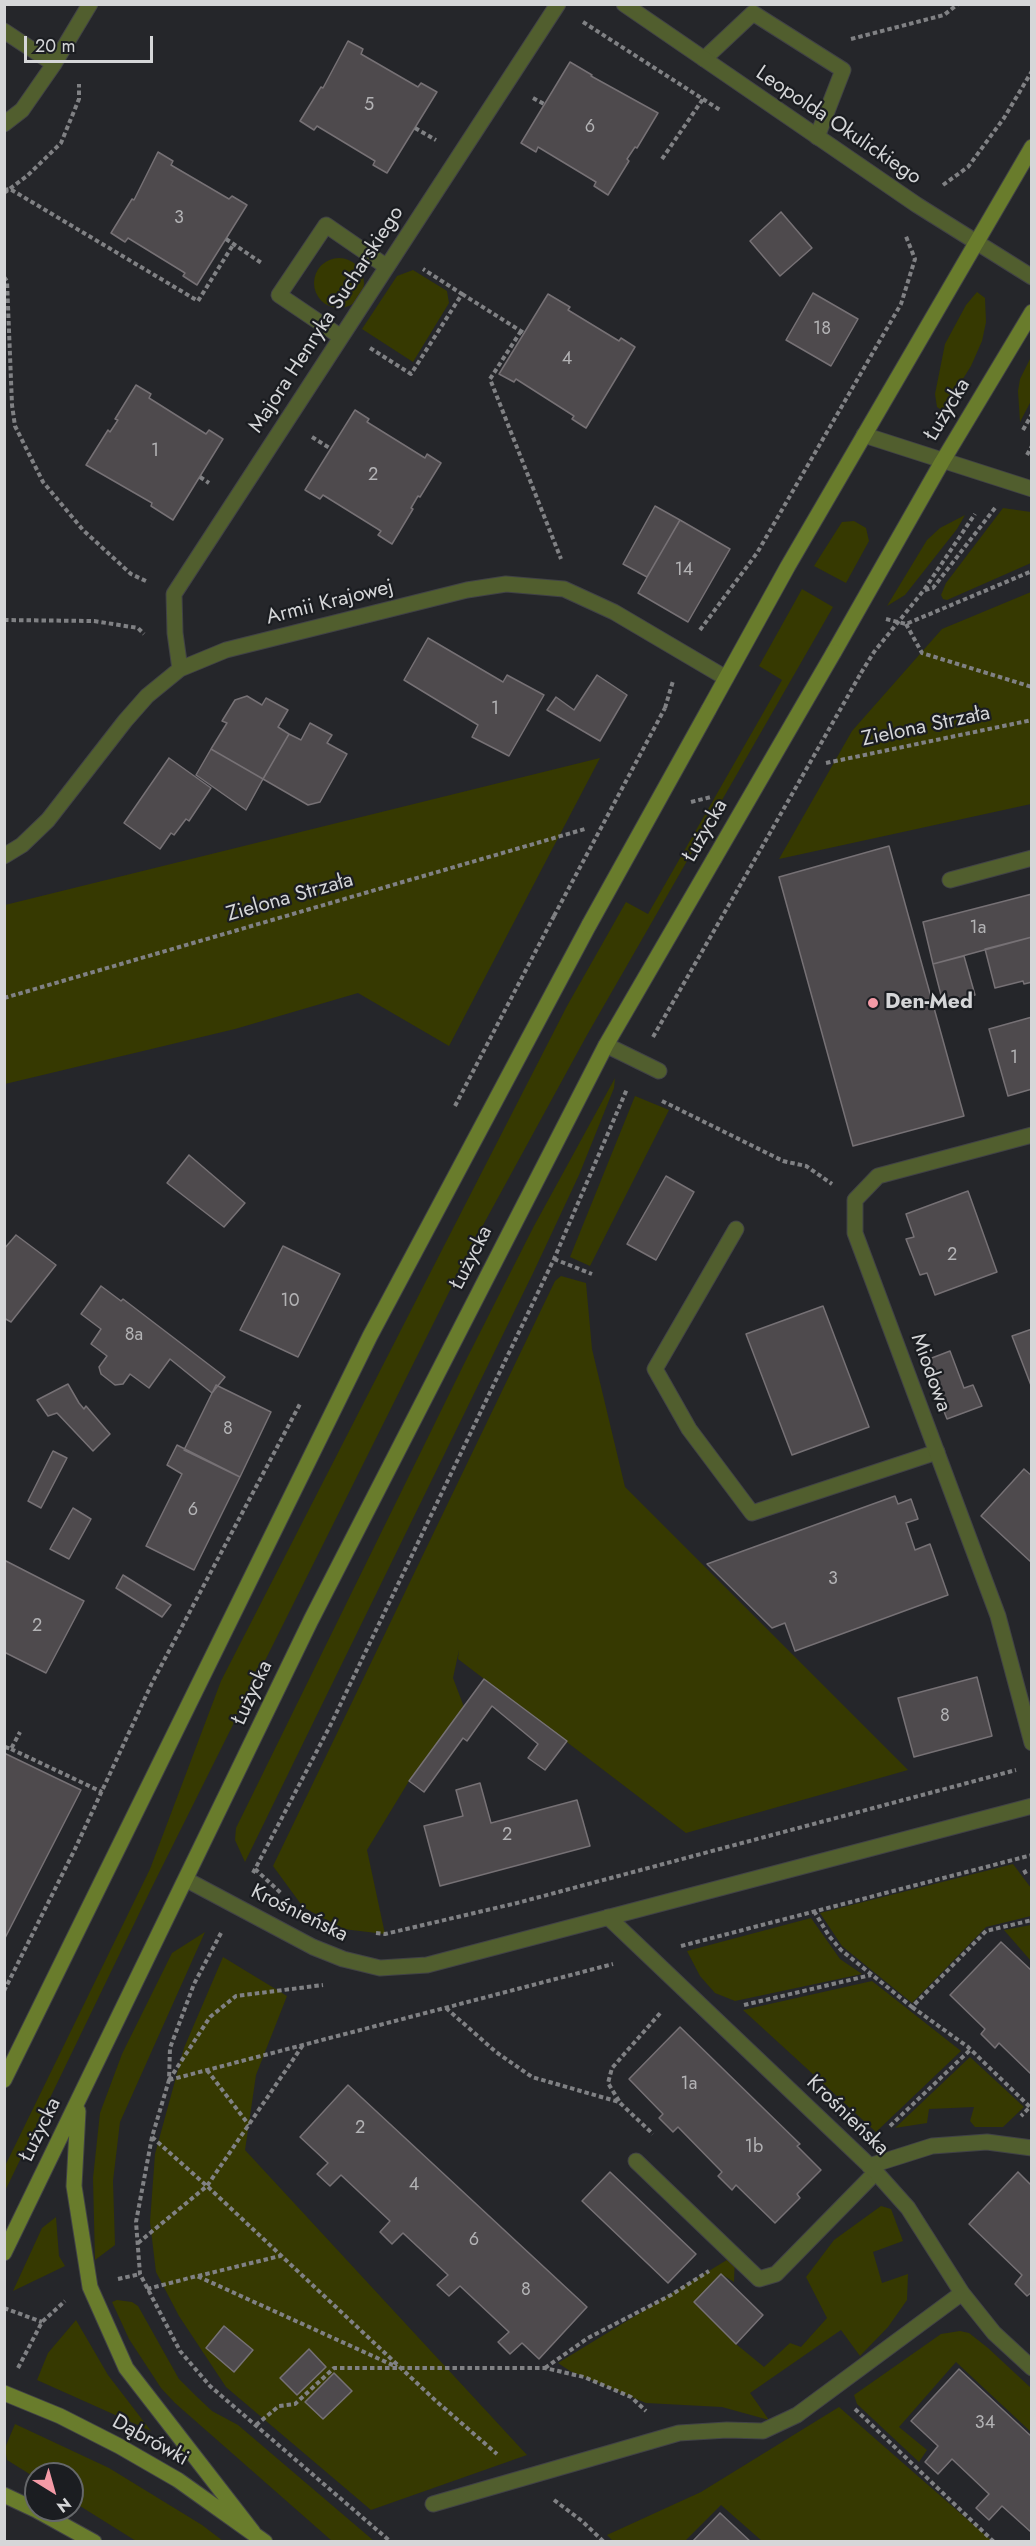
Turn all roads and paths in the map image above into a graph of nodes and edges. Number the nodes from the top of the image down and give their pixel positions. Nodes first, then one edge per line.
1 (90, 4) edge
2 (558, 4) edge
3 (624, 4) edge
4 (958, 4) edge
5 (4, 31) edge
6 (810, 50) junction
7 (704, 59) junction
8 (54, 64) junction
9 (1032, 71) edge
10 (79, 99) dead end
11 (703, 99) dead end
12 (4, 124) edge
13 (415, 128) dead end
14 (817, 137) junction
15 (436, 140) dead end
16 (1032, 147) edge
17 (662, 159) dead end
18 (10, 189) junction
19 (4, 192) edge
20 (916, 205) junction
21 (226, 239) dead end
22 (977, 243) junction
23 (233, 244) junction
24 (397, 252) junction
25 (387, 267) junction
26 (4, 277) edge
27 (1032, 278) edge
28 (288, 281) junction
29 (462, 294) junction
30 (1032, 312) edge
31 (343, 334) junction
32 (1032, 414) edge
33 (1023, 430) dead end
34 (864, 435) junction
35 (942, 462) junction
36 (1032, 489) edge
37 (996, 508) dead end
38 (975, 514) dead end
39 (564, 566) dead end
40 (1032, 571) edge
41 (924, 590) junction
42 (174, 594) junction
43 (880, 616) dead end
44 (4, 620) edge
45 (898, 623) junction
46 (906, 624) junction
47 (702, 628) dead end
48 (150, 641) dead end
49 (180, 669) junction
50 (726, 678) junction
51 (1032, 687) edge
52 (665, 708) dead end
53 (1032, 720) edge
54 (826, 763) dead end
55 (711, 797) dead end
56 (688, 802) dead end
57 (585, 829) dead end
58 (4, 856) edge
59 (1032, 858) edge
60 (950, 880) dead end
61 (4, 998) edge
62 (606, 1045) junction
63 (638, 1062) junction
64 (659, 1071) dead end
65 (662, 1101) dead end
66 (452, 1113) dead end
67 (1032, 1135) edge
68 (855, 1206) junction
69 (736, 1229) dead end
70 (554, 1259) junction
71 (591, 1274) dead end
72 (302, 1399) dead end
73 (937, 1452) junction
74 (20, 1732) dead end
75 (1032, 1743) edge
76 (5, 1747) edge
77 (11, 1749) junction
78 (1020, 1769) dead end
79 (102, 1792) junction
80 (1032, 1806) edge
81 (1032, 1854) edge
82 (187, 1880) junction
83 (287, 1898) dead end
84 (814, 1911) junction
85 (608, 1917) junction
86 (1032, 1920) edge
87 (225, 1926) dead end
88 (375, 1933) dead end
89 (648, 1955) junction
90 (366, 1965) junction
91 (872, 1975) junction
92 (683, 1988) junction
93 (4, 1991) edge
94 (912, 2007) junction
95 (445, 2008) junction
96 (710, 2014) junction
97 (304, 2045) junction
98 (970, 2050) junction
99 (207, 2070) junction
100 (532, 2077) dead end
101 (4, 2080) edge
102 (169, 2080) junction
103 (619, 2102) dead end
104 (78, 2103) junction
105 (249, 2126) junction
106 (152, 2137) junction
107 (993, 2143) junction
108 (1032, 2148) edge
109 (636, 2161) dead end
110 (868, 2165) junction
111 (207, 2186) junction
112 (138, 2243) junction
113 (4, 2253) edge
114 (735, 2255) junction
115 (279, 2256) junction
116 (140, 2274) junction
117 (197, 2276) junction
118 (117, 2280) dead end
119 (147, 2289) junction
120 (962, 2294) junction
121 (66, 2300) dead end
122 (4, 2308) edge
123 (42, 2322) junction
124 (401, 2368) junction
125 (545, 2368) junction
126 (1032, 2368) edge
127 (15, 2374) dead end
128 (833, 2388) junction
129 (4, 2393) edge
130 (256, 2425) junction
131 (672, 2435) junction
132 (524, 2477) junction
133 (4, 2495) edge
134 (24, 2504) edge
135 (433, 2504) dead end
136 (582, 2521) dead end
137 (58, 2522) edge
138 (259, 2537) edge
139 (94, 2541) edge
140 (391, 2541) edge
141 (604, 2541) edge
142 (994, 2541) edge

1 - 8 street
2 - 24 street, Majora Henryka Sucharskiego
3 - 7 street, Leopolda Okulickiego
4 - 6 path
5 - 8 street
6 - 7 street
6 - 14 street
7 - 14 street, Leopolda Okulickiego
8 - 12 street
9 - 20 path
10 - 18 path
11 - 17 path
13 - 15 path
14 - 20 street, Leopolda Okulickiego
16 - 22 main road
18 - 19 path
18 - 23 path
20 - 22 street, Leopolda Okulickiego
20 - 47 path
21 - 23 path
22 - 27 street, Leopolda Okulickiego
22 - 34 main road
23 - 28 path
24 - 25 street, Majora Henryka Sucharskiego
24 - 29 path
25 - 28 street
25 - 31 street, Majora Henryka Sucharskiego
26 - 42 path
28 - 31 street
29 - 31 path
29 - 39 path
30 - 35 main road, Łużycka
31 - 42 street, Majora Henryka Sucharskiego
32 - 33 path
34 - 35 street
34 - 50 main road
35 - 36 street
35 - 62 main road, Łużycka, bridge
37 - 41 path
38 - 41 path
40 - 46 path
41 - 45 path
42 - 49 street
43 - 45 path
44 - 48 path
45 - 46 path
45 - 63 path, bridge
46 - 51 path
49 - 50 street, Armii Krajowej
49 - 58 street, Armii Krajowej
50 - 101 main road, bridge
52 - 66 path, bridge
53 - 54 path, Zielona Strzała
55 - 56 path
57 - 61 path, Zielona Strzała
59 - 60 street
62 - 63 street
62 - 82 main road, Łużycka
63 - 64 street
63 - 70 path
65 - 68 path
67 - 68 street
68 - 73 street, Miodowa
69 - 73 street
70 - 71 path
70 - 83 path
72 - 79 path
73 - 75 street, Miodowa
74 - 77 path
76 - 77 path
77 - 79 path
78 - 88 path
79 - 93 path
80 - 85 street, Krośnieńska
81 - 84 path
82 - 90 street, Krośnieńska
82 - 104 main road, Łużycka
84 - 89 path
84 - 91 path
85 - 89 street, Krośnieńska
85 - 90 street, Krośnieńska
86 - 94 path
87 - 102 path
89 - 92 street, Krośnieńska
89 - 95 path
90 - 102 path
91 - 94 path
91 - 96 path
92 - 96 street, Krośnieńska
92 - 103 path
94 - 98 path
95 - 97 path
95 - 100 path
96 - 110 street, Krośnieńska
97 - 99 path
97 - 105 path
98 - 107 path
98 - 110 path
99 - 102 path
99 - 105 path
102 - 106 path
104 - 113 main road, Łużycka
104 - 138 main road
105 - 111 path
106 - 111 path
106 - 112 path
107 - 108 street
107 - 110 street
109 - 114 street
110 - 114 street
110 - 120 street, Krośnieńska
111 - 112 path
111 - 115 path
112 - 116 path
114 - 125 path
115 - 117 path
115 - 124 path
116 - 118 path
116 - 119 path
117 - 119 path
117 - 124 path
119 - 130 path
120 - 126 street, Krośnieńska
120 - 128 street
121 - 123 path
122 - 123 path
123 - 127 path
124 - 125 path
124 - 130 path
124 - 132 path
125 - 131 path
128 - 131 street
128 - 142 path
129 - 138 main road, Dąbrówki
130 - 140 path
131 - 132 street
132 - 135 street
133 - 134 main road
136 - 141 path
137 - 139 main road

